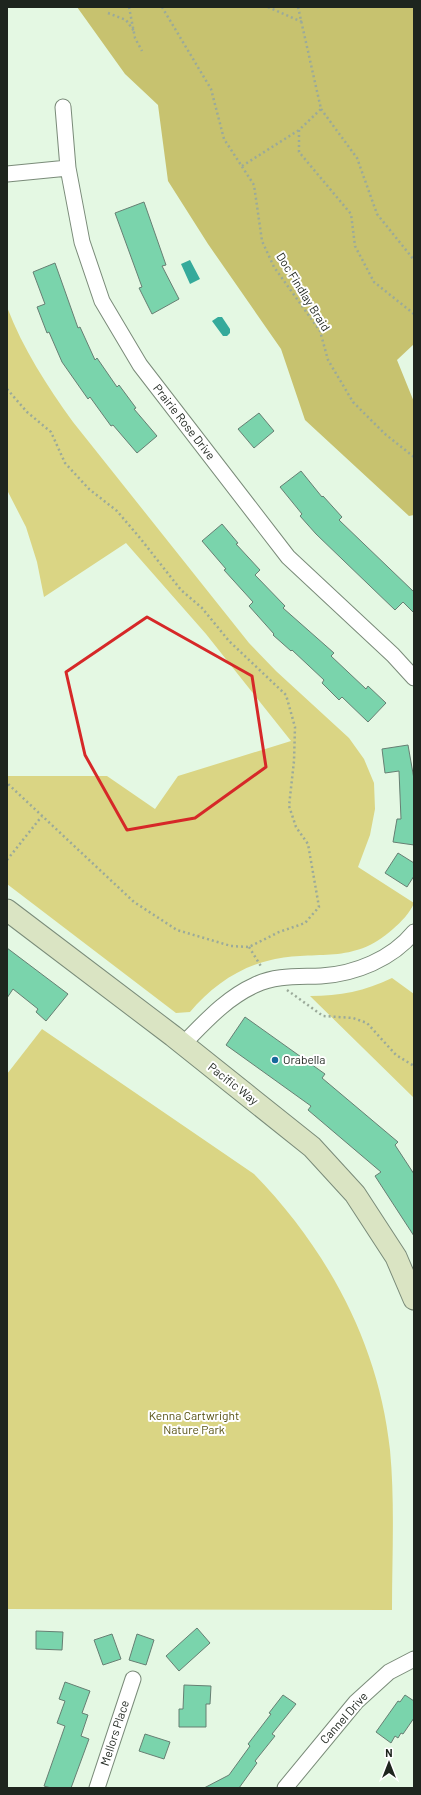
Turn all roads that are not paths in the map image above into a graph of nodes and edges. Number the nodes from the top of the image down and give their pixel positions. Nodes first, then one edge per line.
1 (63, 107) dead end
2 (68, 168) junction
3 (7, 174) edge
4 (414, 678) edge
5 (7, 910) edge
6 (414, 932) edge
7 (183, 1044) junction
8 (414, 1299) edge
9 (414, 1659) edge
10 (133, 1679) dead end
11 (97, 1788) edge
12 (285, 1788) edge

1 - 2 street, Prairie Rose Drive
2 - 3 street
2 - 4 street, Prairie Rose Drive
5 - 7 street, Pacific Way
6 - 7 street
7 - 8 street, Pacific Way
9 - 12 street, Cannel Drive
10 - 11 street, Mellors Place

